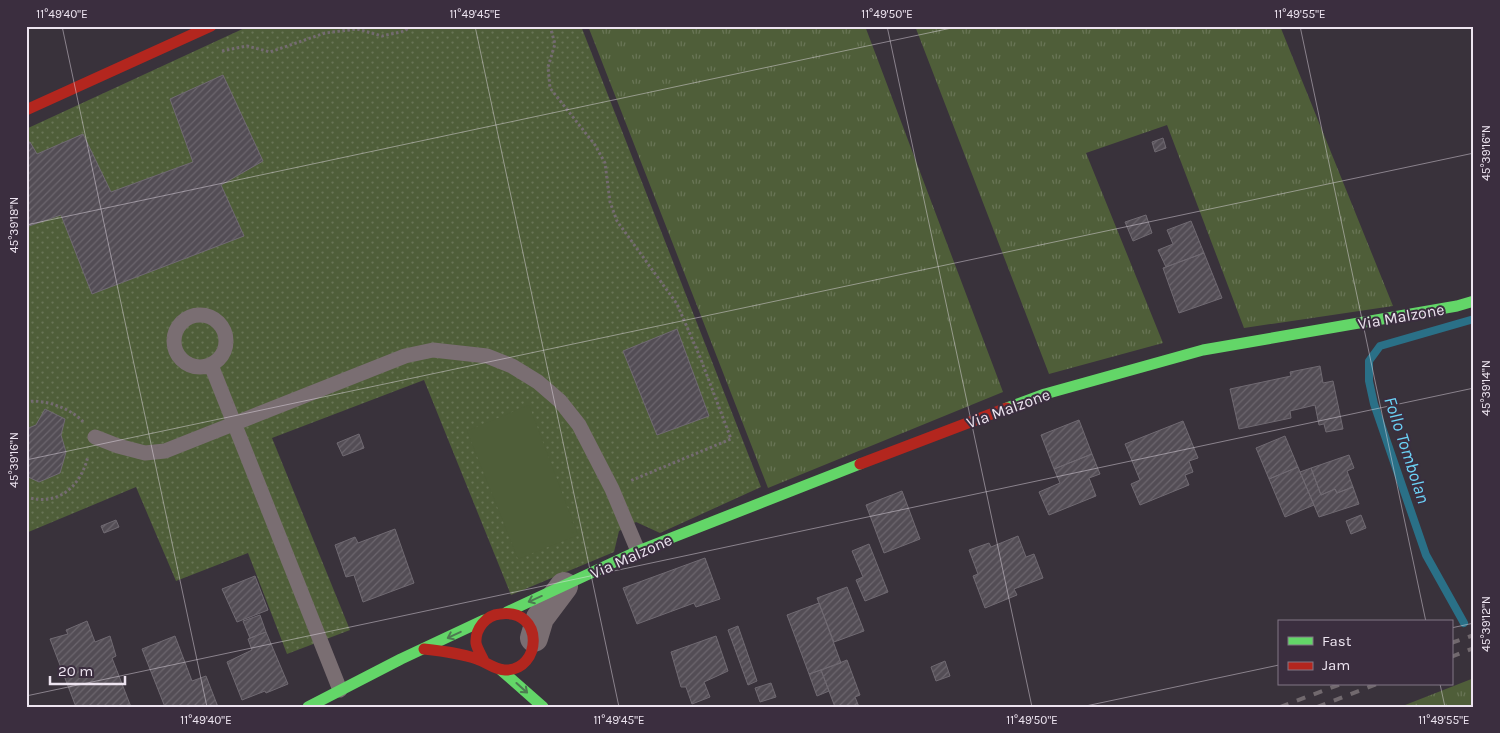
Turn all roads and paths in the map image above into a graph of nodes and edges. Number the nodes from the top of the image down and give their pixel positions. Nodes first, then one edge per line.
1 (211, 26) edge
2 (410, 26) edge
3 (550, 26) edge
4 (216, 52) dead end
5 (26, 110) edge
6 (1474, 302) edge
7 (211, 365) dead end
8 (26, 402) edge
9 (234, 424) junction
10 (95, 437) junction
11 (612, 489) junction
12 (26, 497) edge
13 (638, 551) junction
14 (564, 586) junction
15 (507, 612) junction
16 (484, 620) junction
17 (533, 646) junction
18 (424, 649) junction
19 (484, 661) junction
20 (501, 670) junction
21 (534, 672) dead end
22 (340, 690) junction
23 (538, 690) dead end
24 (308, 707) edge
25 (543, 707) edge

1 - 5 street
2 - 4 path
3 - 11 path
6 - 13 street, Via Malzone
7 - 9 lane
8 - 10 path
9 - 10 lane
9 - 11 lane
9 - 22 lane
10 - 12 path
11 - 13 lane
13 - 14 street, Via Malzone
14 -> 15 street, Via Malzone
14 - 17 street, Via Malzone
15 - 16 street, Via Malzone
15 - 17 street
16 -> 18 street, Via Malzone
16 - 19 street
17 - 20 street
17 - 21 street
18 - 19 street
18 - 22 street, Via Malzone
19 - 20 street
20 -> 25 street
22 - 24 street, Via Malzone
23 - 25 street

